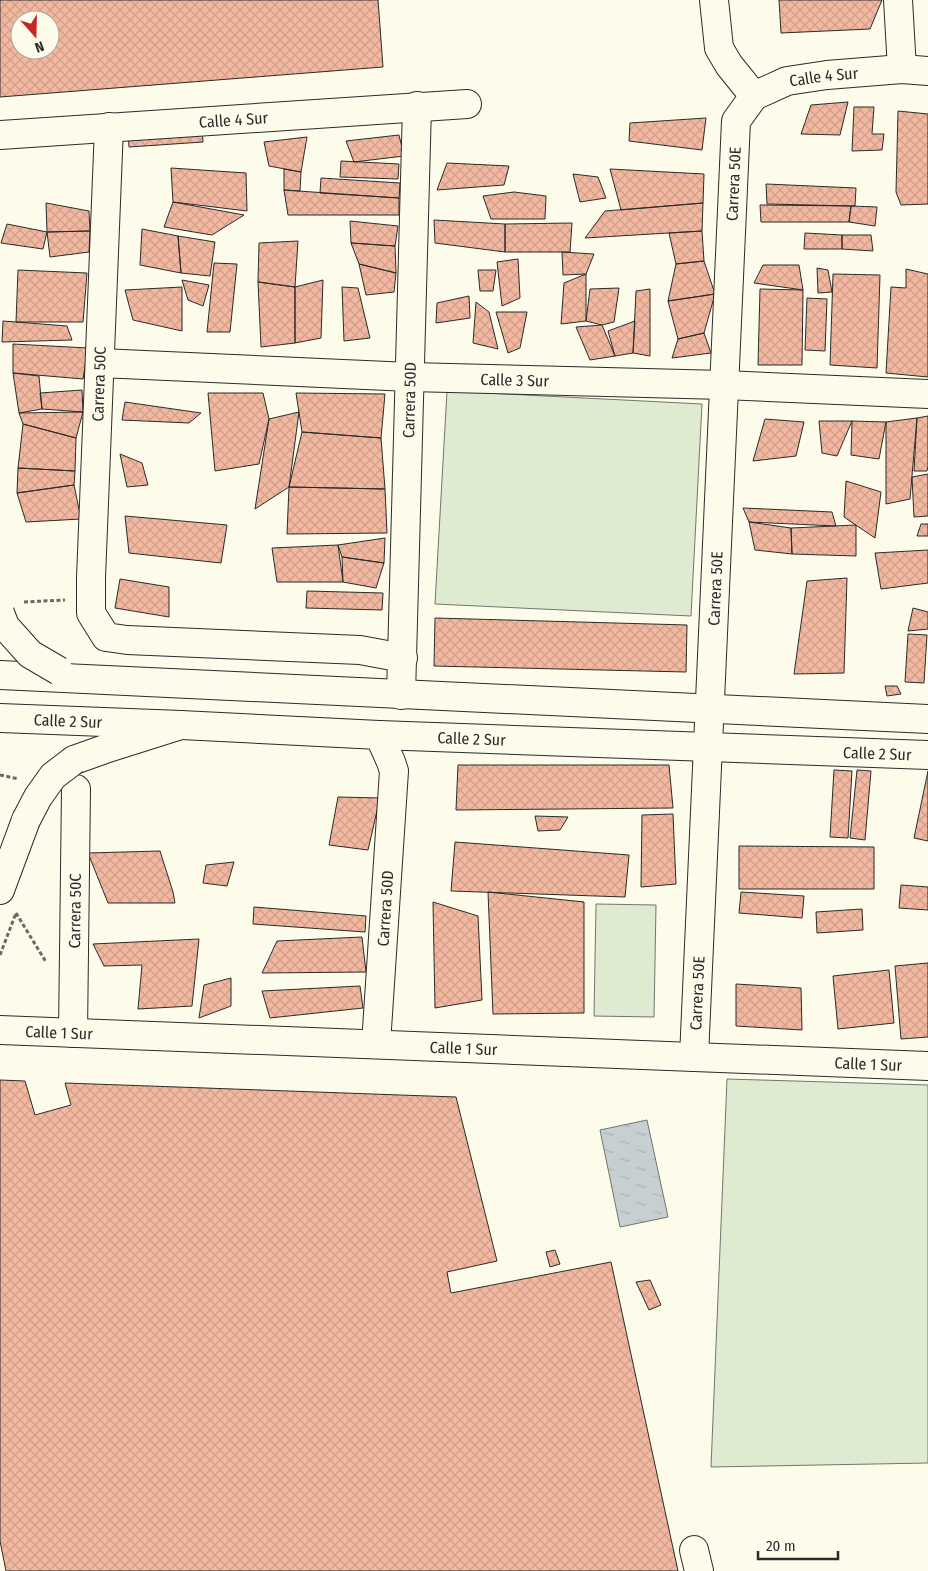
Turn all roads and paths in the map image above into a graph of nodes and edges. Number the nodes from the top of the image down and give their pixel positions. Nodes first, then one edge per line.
1 (714, 0) edge
2 (898, 0) edge
3 (915, 70) edge
4 (754, 96) junction
5 (467, 104) dead end
6 (418, 106) junction
7 (736, 121) joint
8 (109, 127) junction
9 (0, 135) edge
10 (100, 363) junction
11 (410, 377) junction
12 (724, 385) junction
13 (928, 394) edge
14 (91, 598) junction
15 (9, 608) edge
16 (403, 658) junction
17 (0, 675) edge
18 (64, 677) junction
19 (401, 694) junction
20 (710, 708) junction
21 (8, 718) edge
22 (928, 719) edge
23 (182, 725) junction
24 (379, 735) junction
25 (419, 737) junction
26 (708, 747) junction
27 (928, 755) edge
28 (394, 771) junction
29 (76, 789) dead end
30 (0, 890) edge
31 (0, 1030) edge
32 (73, 1033) junction
33 (376, 1044) junction
34 (694, 1057) junction
35 (928, 1066) edge

1 - 4 main road
2 - 3 main road
3 - 4 main road, Calle 4 Sur
4 - 7 main road, Calle 4 Sur
5 - 6 main road, Calle 4 Sur
6 - 8 main road, Calle 4 Sur
6 - 11 main road, Carrera 50D
7 - 12 main road, Carrera 50E
8 - 9 main road, Calle 4 Sur
8 - 10 main road, Carrera 50C
10 - 11 main road, Calle 3 Sur
10 - 14 main road, Carrera 50C
11 - 12 main road, Calle 3 Sur
11 - 16 main road, Carrera 50D
12 - 13 main road, Calle 3 Sur
12 - 20 main road, Carrera 50E
14 - 15 path
14 - 16 main road, Carrera 50C
15 - 18 main road, bridge
16 - 19 main road, Carrera 50D
17 - 18 main road
18 - 19 main road
19 - 20 main road
20 - 22 main road
20 - 26 main road, Carrera 50E
21 - 23 main road, Calle 2 Sur
23 - 24 main road, Calle 2 Sur
23 - 30 main road, bridge
24 - 25 main road, Calle 2 Sur
24 - 28 main road, Carrera 50D
25 - 26 main road, Calle 2 Sur
25 - 28 main road, Carrera 50D
26 - 27 main road, Calle 2 Sur
26 - 34 main road, Carrera 50E
28 - 33 main road, Carrera 50D
29 - 32 main road, Carrera 50C
31 - 32 main road, Calle 1 Sur
32 - 33 main road, Calle 1 Sur
33 - 34 main road, Calle 1 Sur
34 - 35 main road, Calle 1 Sur

